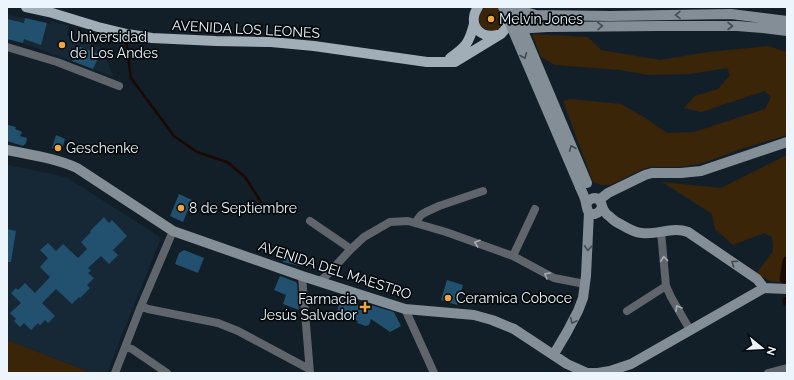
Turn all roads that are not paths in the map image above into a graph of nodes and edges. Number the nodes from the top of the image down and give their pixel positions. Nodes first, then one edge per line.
1 (26, 7) edge
2 (505, 7) edge
3 (511, 7) edge
4 (475, 9) edge
5 (787, 21) edge
6 (474, 24) junction
7 (787, 31) edge
8 (502, 33) junction
9 (7, 47) edge
10 (443, 62) junction
11 (119, 86) dead end
12 (787, 142) edge
13 (7, 150) edge
14 (584, 185) junction
15 (484, 191) dead end
16 (599, 202) junction
17 (535, 208) dead end
18 (588, 208) junction
19 (310, 221) dead end
20 (415, 223) junction
21 (173, 231) junction
22 (661, 232) junction
23 (351, 249) junction
24 (513, 256) junction
25 (302, 276) junction
26 (320, 281) junction
27 (585, 284) junction
28 (666, 286) junction
29 (764, 288) junction
30 (783, 289) edge
31 (141, 306) junction
32 (405, 308) junction
33 (627, 311) dead end
34 (690, 330) junction
35 (125, 347) junction
36 (554, 354) junction
37 (787, 368) edge
38 (310, 371) edge
39 (432, 372) edge
40 (115, 373) edge
41 (167, 373) edge
42 (587, 373) edge
43 (768, 373) edge

1 - 10 main road, AVENIDA LOS LEONES
2 - 8 main road
2 -> 14 main road, bridge
5 -> 3 main road
14 -> 3 main road, bridge
4 - 6 main road
6 - 8 main road
6 - 10 main road
8 -> 7 main road
8 - 10 main road, AVENIDA LOS LEONES
9 - 11 street
12 - 16 main road
13 - 21 main road, AVENIDA DEL MAESTRO
14 - 16 main road
14 - 18 main road
15 - 20 street
16 - 18 main road
16 - 18 main road
16 - 22 main road
17 - 24 street
18 -> 27 main road
19 - 23 street
20 - 23 street
24 -> 20 street
21 - 25 main road, AVENIDA DEL MAESTRO
21 - 31 street
28 -> 22 street
29 -> 22 main road
23 - 26 street
27 -> 24 street
25 - 26 main road, AVENIDA DEL MAESTRO
25 - 38 street
26 - 32 main road, AVENIDA DEL MAESTRO
27 -> 36 main road
28 - 33 street
34 -> 28 street
29 - 30 main road
29 - 34 main road, AVENIDA DEL MAESTRO
31 - 35 street
31 - 38 street
32 - 36 main road, AVENIDA DEL MAESTRO
32 - 39 street
34 - 42 main road, AVENIDA DEL MAESTRO
35 - 40 street
35 - 41 street
36 - 42 main road, AVENIDA DEL MAESTRO
37 - 43 street

